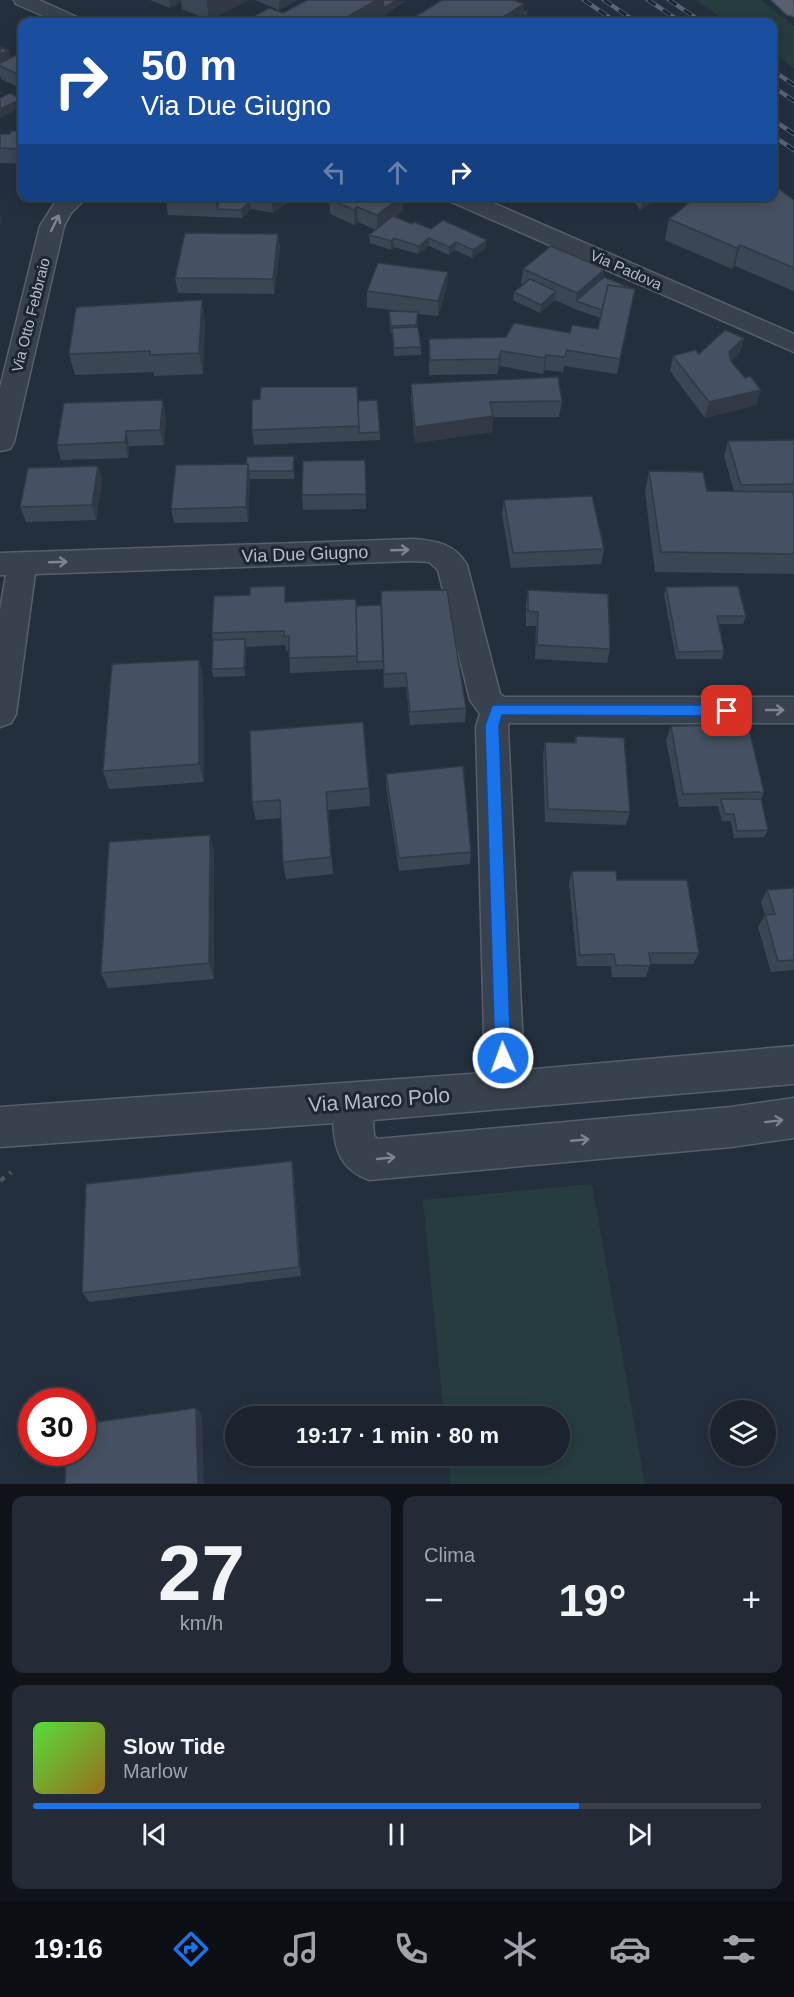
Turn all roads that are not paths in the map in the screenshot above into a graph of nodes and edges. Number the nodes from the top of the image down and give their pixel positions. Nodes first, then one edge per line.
1 (23, 0) edge
2 (781, 0) edge
3 (79, 3) dead end
4 (794, 10) edge
5 (62, 18) edge
6 (65, 18) edge
7 (71, 201) edge
8 (468, 201) edge
9 (794, 344) edge
10 (0, 442) edge
11 (11, 564) edge
12 (497, 710) junction
13 (794, 710) edge
14 (0, 714) edge
15 (793, 1067) edge
16 (506, 1091) junction
17 (351, 1102) junction
18 (794, 1118) edge
19 (0, 1127) edge

1 - 5 street
2 - 4 main road
3 - 6 street
10 -> 7 street, Via Otto Febbraio
8 - 9 street, Via Padova
11 -> 12 street, Via Due Giugno
11 - 14 street
12 -> 13 street
12 - 16 street
15 - 16 street, Via Marco Polo
16 - 17 street, Via Marco Polo
17 -> 18 street
17 - 19 street, Via Marco Polo

